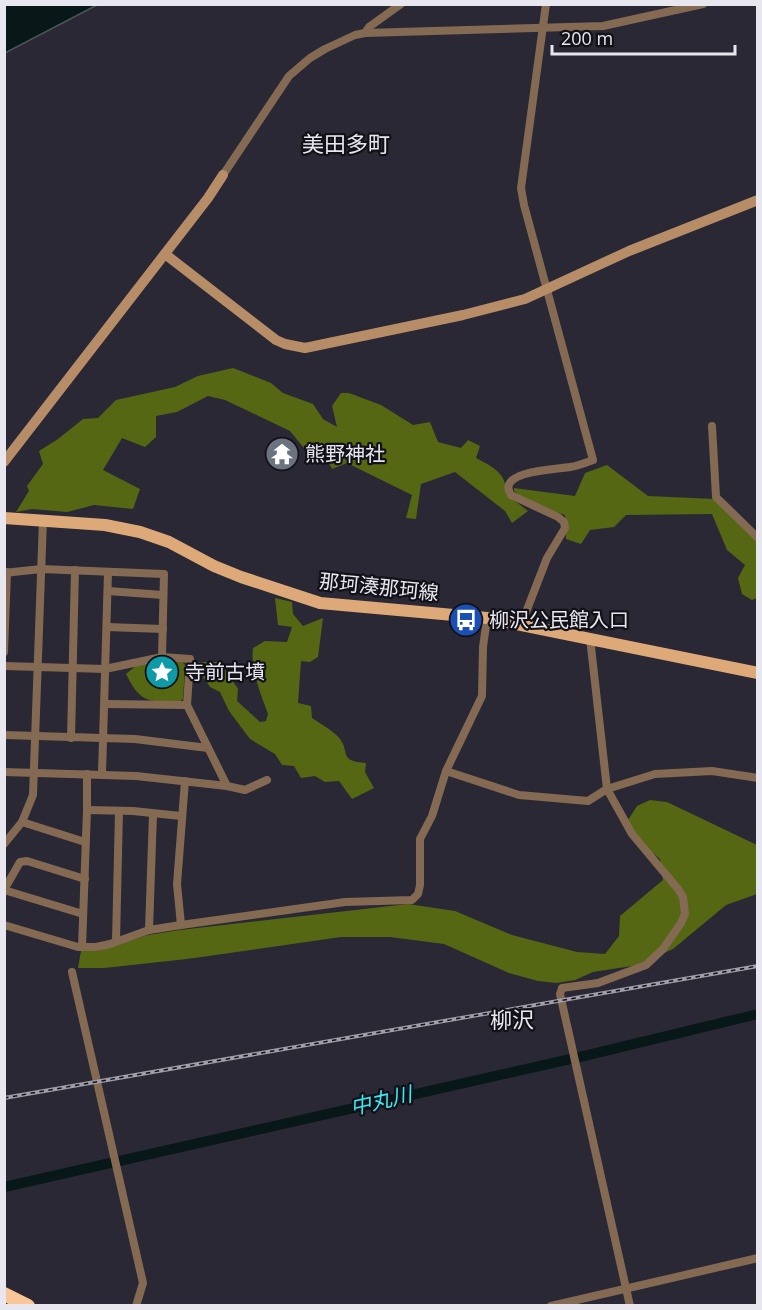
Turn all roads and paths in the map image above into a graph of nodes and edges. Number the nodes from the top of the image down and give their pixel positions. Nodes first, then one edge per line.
1 (401, 4) edge
2 (546, 4) edge
3 (704, 4) edge
4 (542, 28) junction
5 (365, 33) junction
6 (223, 175) joint
7 (758, 200) edge
8 (165, 254) junction
9 (547, 290) junction
10 (712, 426) dead end
11 (4, 462) edge
12 (4, 518) edge
13 (43, 520) junction
14 (758, 538) edge
15 (41, 569) junction
16 (75, 570) junction
17 (6, 572) edge
18 (108, 572) junction
19 (108, 591) junction
20 (164, 595) junction
21 (488, 618) junction
22 (521, 625) junction
23 (107, 627) junction
24 (163, 629) junction
25 (590, 638) junction
26 (4, 652) edge
27 (162, 657) junction
28 (4, 666) edge
29 (37, 666) junction
30 (73, 668) junction
31 (105, 669) junction
32 (758, 673) edge
33 (105, 704) junction
34 (187, 705) junction
35 (4, 735) edge
36 (36, 736) junction
37 (71, 738) junction
38 (104, 739) junction
39 (208, 748) junction
40 (446, 771) junction
41 (4, 772) edge
42 (34, 772) junction
43 (87, 774) junction
44 (102, 774) junction
45 (758, 778) edge
46 (267, 780) dead end
47 (185, 781) junction
48 (227, 786) junction
49 (607, 789) junction
50 (87, 810) junction
51 (119, 811) junction
52 (153, 814) junction
53 (181, 816) junction
54 (22, 822) junction
55 (85, 842) junction
56 (4, 844) edge
57 (84, 879) junction
58 (4, 890) edge
59 (83, 914) junction
60 (4, 925) edge
61 (181, 925) junction
62 (149, 930) junction
63 (116, 941) junction
64 (82, 946) junction
65 (72, 972) dead end
66 (758, 1258) edge
67 (626, 1288) junction
68 (4, 1294) edge
69 (4, 1303) edge
70 (9, 1305) edge
71 (28, 1305) edge
72 (136, 1305) edge
73 (550, 1305) edge
74 (630, 1305) edge

1 - 5 street
2 - 4 street
3 - 4 street
4 - 5 street
4 - 9 street
5 - 6 street
6 - 8 street
7 - 9 street
8 - 9 street
8 - 11 street
9 - 22 street
10 - 14 street
12 - 13 main road, 那珂湊那珂線
13 - 15 street
13 - 21 main road, 那珂湊那珂線
15 - 16 street
15 - 17 street
15 - 29 street
16 - 18 street
16 - 30 street
17 - 26 street
18 - 19 street
18 - 20 street
19 - 20 street
19 - 23 street
20 - 24 street
21 - 22 main road, 那珂湊那珂線
21 - 40 street
22 - 25 main road, 那珂湊那珂線
23 - 24 street
23 - 31 street
24 - 27 street
25 - 32 main road, 那珂湊那珂線
25 - 49 street
27 - 31 street
27 - 34 street
28 - 29 street
29 - 30 street
29 - 36 street
30 - 31 street
30 - 37 street
31 - 33 street
33 - 34 street
33 - 38 street
34 - 39 street
35 - 36 street
36 - 37 street
36 - 42 street
37 - 38 street
38 - 39 street
38 - 44 street
39 - 48 street
40 - 49 street
40 - 61 street
41 - 42 street
42 - 43 street
42 - 54 street
43 - 44 street
43 - 50 street
44 - 47 street
45 - 49 street
46 - 48 street
47 - 48 street
47 - 53 street
49 - 67 street
50 - 51 street
50 - 55 street
51 - 52 street
51 - 63 street
52 - 53 street
52 - 62 street
53 - 61 street
54 - 55 street
54 - 56 street
55 - 57 street
57 - 58 street
57 - 59 street
58 - 59 street
59 - 64 street
60 - 64 street
61 - 62 street
62 - 63 street
63 - 64 street
65 - 72 street
66 - 67 street
67 - 73 street
67 - 74 street
68 - 71 highway
69 - 70 highway

